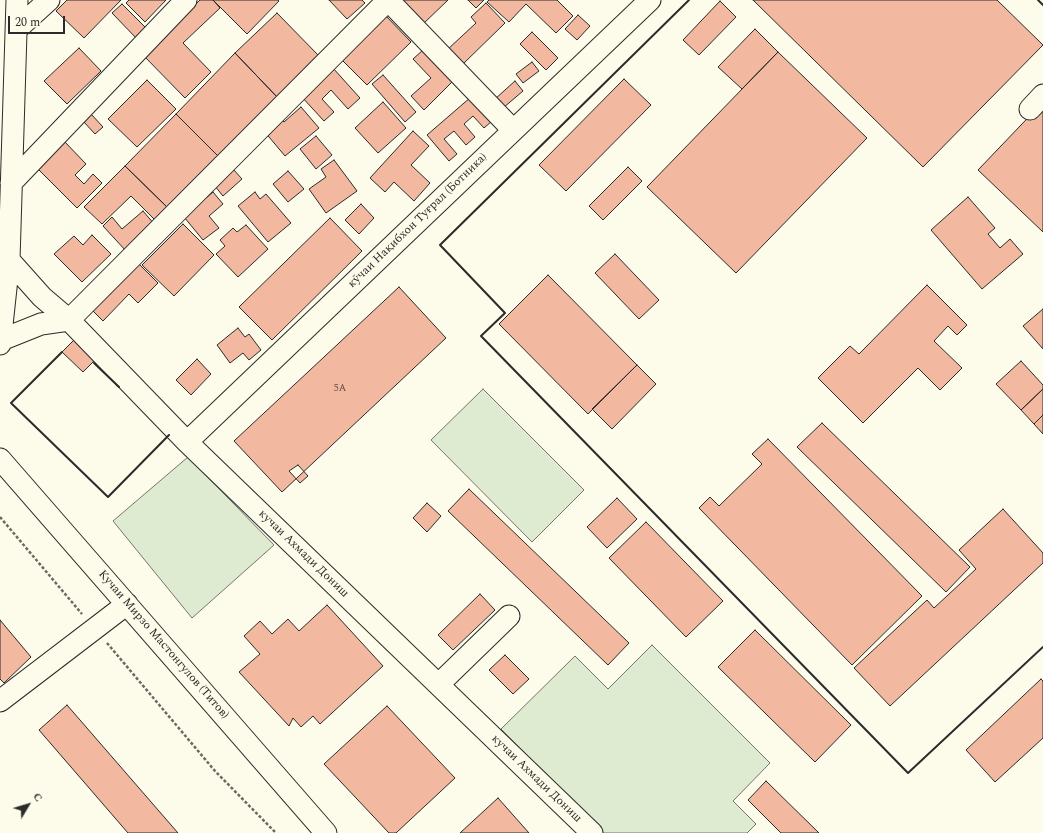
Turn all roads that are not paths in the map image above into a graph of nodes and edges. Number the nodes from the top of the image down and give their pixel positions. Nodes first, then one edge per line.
1 (14, 0) edge
2 (17, 0) edge
3 (49, 0) edge
4 (186, 0) edge
5 (650, 0) edge
6 (0, 12) edge
7 (17, 29) junction
8 (513, 130) junction
9 (11, 183) junction
10 (9, 260) junction
11 (70, 320) junction
12 (0, 342) edge
13 (187, 442) junction
14 (0, 458) edge
15 (127, 604) junction
16 (509, 616) dead end
17 (439, 684) junction
18 (0, 701) edge
19 (326, 833) edge
20 (592, 833) edge

1 - 6 street
2 - 7 street
3 - 7 street
4 - 9 street
5 - 8 street, кӯчаи Нақибхон Туғрал (Ботника)
7 - 9 street
8 - 11 street
8 - 13 street, кӯчаи Нақибхон Туғрал (Ботника)
9 - 10 street
10 - 11 street, кучаи Ахмади Дониш
10 - 12 street
11 - 12 street
11 - 13 street, кучаи Ахмади Дониш
13 - 17 street, кучаи Ахмади Дониш
14 - 15 street, Кучаи Мирзо Мастонгулов (Титов)
15 - 18 street
15 - 19 street, Кучаи Мирзо Мастонгулов (Титов)
16 - 17 street
17 - 20 street, кучаи Ахмади Дониш

